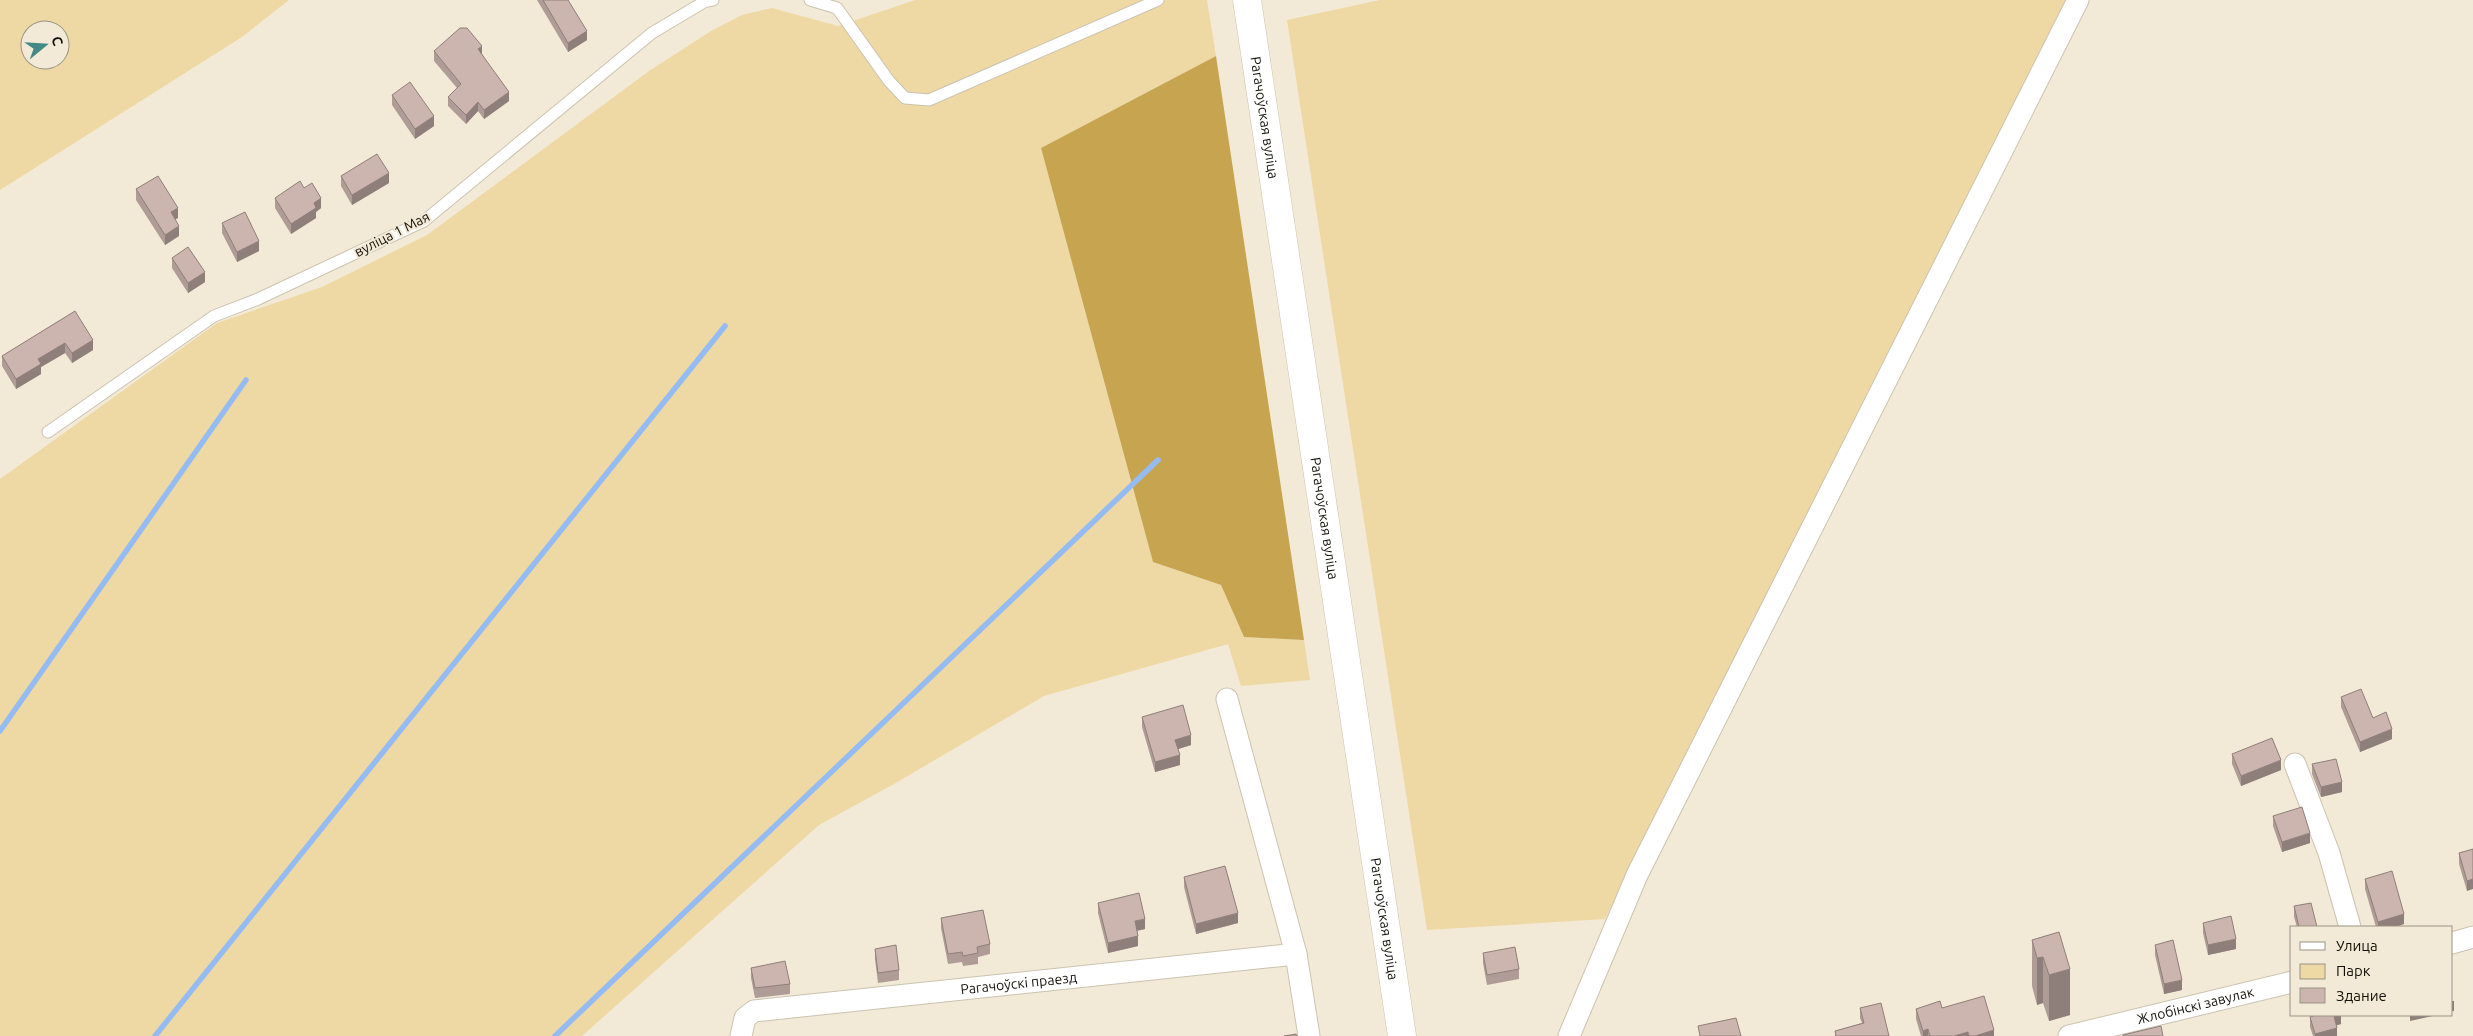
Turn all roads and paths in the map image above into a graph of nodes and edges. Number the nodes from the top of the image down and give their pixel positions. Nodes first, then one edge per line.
1 (713, 0) edge
2 (810, 0) edge
3 (1158, 0) edge
4 (1247, 0) edge
5 (2078, 0) edge
6 (48, 432) dead end
7 (1227, 699) dead end
8 (2295, 764) dead end
9 (2350, 926) edge
10 (2473, 938) edge
11 (2453, 943) edge
12 (1296, 954) junction
13 (2290, 982) edge
14 (743, 1027) edge
15 (1309, 1036) edge
16 (1402, 1036) edge
17 (1569, 1036) edge
18 (2069, 1036) edge

1 - 6 lane, вуліца 1 Мая
2 - 3 lane
4 - 16 main road, Рагачоўская вуліца
5 - 17 street
7 - 12 street
8 - 9 street
10 - 11 street
12 - 14 street, Рагачоўскі праезд
12 - 15 street
13 - 18 street, Жлобінскі завулак

